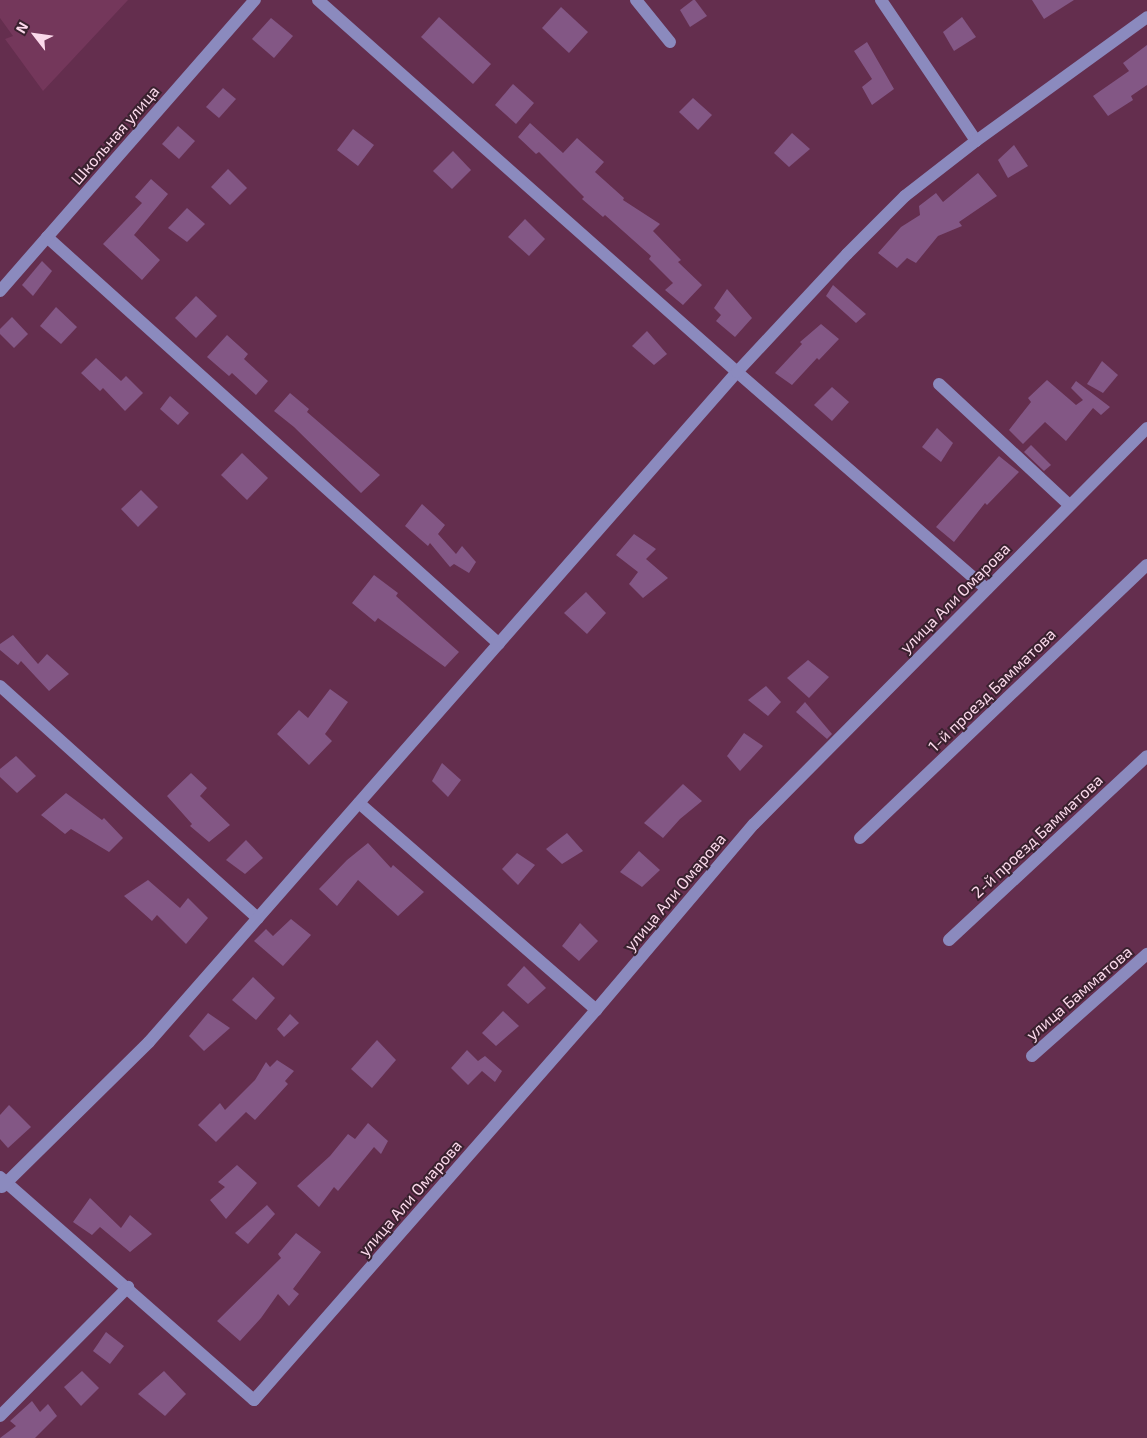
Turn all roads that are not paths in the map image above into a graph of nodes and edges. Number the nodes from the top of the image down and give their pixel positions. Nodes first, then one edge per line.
1 (255, 0) edge
2 (318, 0) edge
3 (636, 0) edge
4 (881, 0) edge
5 (1147, 18) edge
6 (670, 42) dead end
7 (976, 141) junction
8 (47, 237) junction
9 (0, 291) edge
10 (737, 372) junction
11 (939, 384) dead end
12 (1147, 428) edge
13 (1069, 505) junction
14 (1147, 565) edge
15 (987, 590) junction
16 (500, 644) junction
17 (0, 686) edge
18 (1147, 756) edge
19 (359, 803) junction
20 (860, 838) dead end
21 (258, 918) junction
22 (949, 940) dead end
23 (1147, 954) edge
24 (596, 1010) junction
25 (1032, 1056) dead end
26 (2, 1183) edge
27 (128, 1287) junction
28 (0, 1416) edge

1 - 8 street, Школьная улица
2 - 10 street
3 - 6 street
4 - 7 street
5 - 7 street
7 - 10 street
8 - 9 street, Школьная улица
8 - 16 street
10 - 15 street
10 - 16 street
11 - 13 street
12 - 13 street, улица Али Омарова
13 - 15 street, улица Али Омарова
14 - 20 street, 1-й проезд Бамматова
15 - 24 street, улица Али Омарова
16 - 19 street
17 - 21 street
18 - 22 street, 2-й проезд Бамматова
19 - 21 street
19 - 24 street
21 - 26 street
23 - 25 street, улица Бамматова
24 - 27 street, улица Али Омарова
26 - 27 street
27 - 28 street

